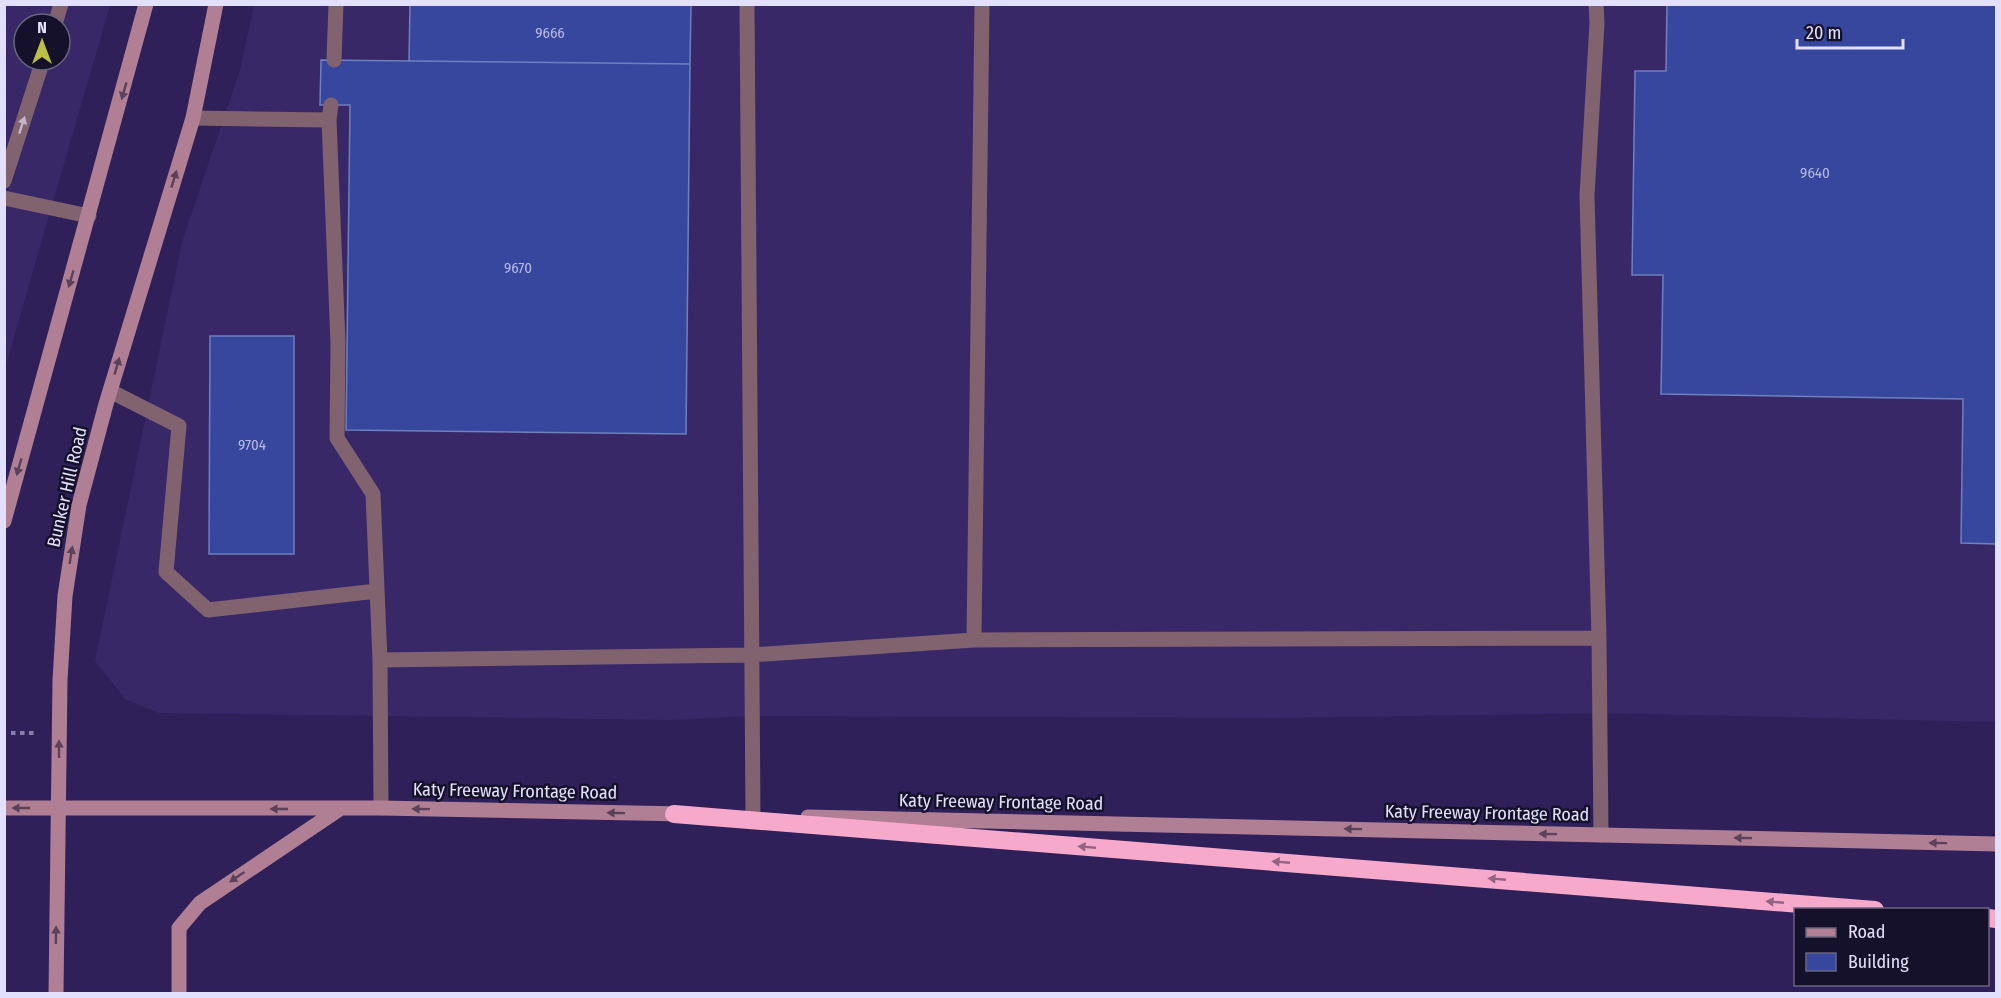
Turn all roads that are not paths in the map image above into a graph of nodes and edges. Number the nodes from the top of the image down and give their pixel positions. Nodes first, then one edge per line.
1 (146, 4) edge
2 (216, 4) edge
3 (336, 4) edge
4 (747, 4) edge
5 (982, 4) edge
6 (1596, 4) edge
7 (333, 60) dead end
8 (39, 72) edge
9 (332, 105) dead end
10 (193, 118) junction
11 (329, 120) junction
12 (4, 181) edge
13 (4, 198) edge
14 (89, 216) junction
15 (110, 391) junction
16 (4, 521) edge
17 (377, 591) junction
18 (1599, 638) junction
19 (974, 640) junction
20 (750, 655) junction
21 (380, 660) junction
22 (4, 808) edge
23 (58, 808) junction
24 (381, 808) junction
25 (338, 810) junction
26 (674, 814) junction
27 (753, 816) junction
28 (1601, 835) junction
29 (1996, 844) edge
30 (1862, 908) edge
31 (56, 993) edge
32 (178, 993) edge

1 -> 14 main road
2 - 10 main road, Bunker Hill Road
3 - 7 lane
4 - 20 lane
5 - 19 lane
6 - 18 lane
12 -> 8 lane
9 - 11 lane
10 - 11 lane
15 -> 10 main road, Bunker Hill Road
11 - 17 lane
13 - 14 lane
14 -> 16 main road
15 - 17 lane
23 -> 15 main road, Bunker Hill Road
17 - 21 lane
18 - 19 lane
18 - 28 lane
19 - 20 lane
20 - 21 lane
20 - 27 lane
21 - 24 lane
23 -> 22 main road, Katy Freeway Frontage Road
25 -> 23 main road, Katy Freeway Frontage Road
31 -> 23 main road, Bunker Hill Road
24 - 25 main road, Katy Freeway Frontage Road
26 -> 24 main road, Katy Freeway Frontage Road
25 -> 32 main road
26 - 27 main road, Katy Freeway Frontage Road
30 -> 26 highway
28 -> 27 main road, Katy Freeway Frontage Road
29 -> 28 main road, Katy Freeway Frontage Road

